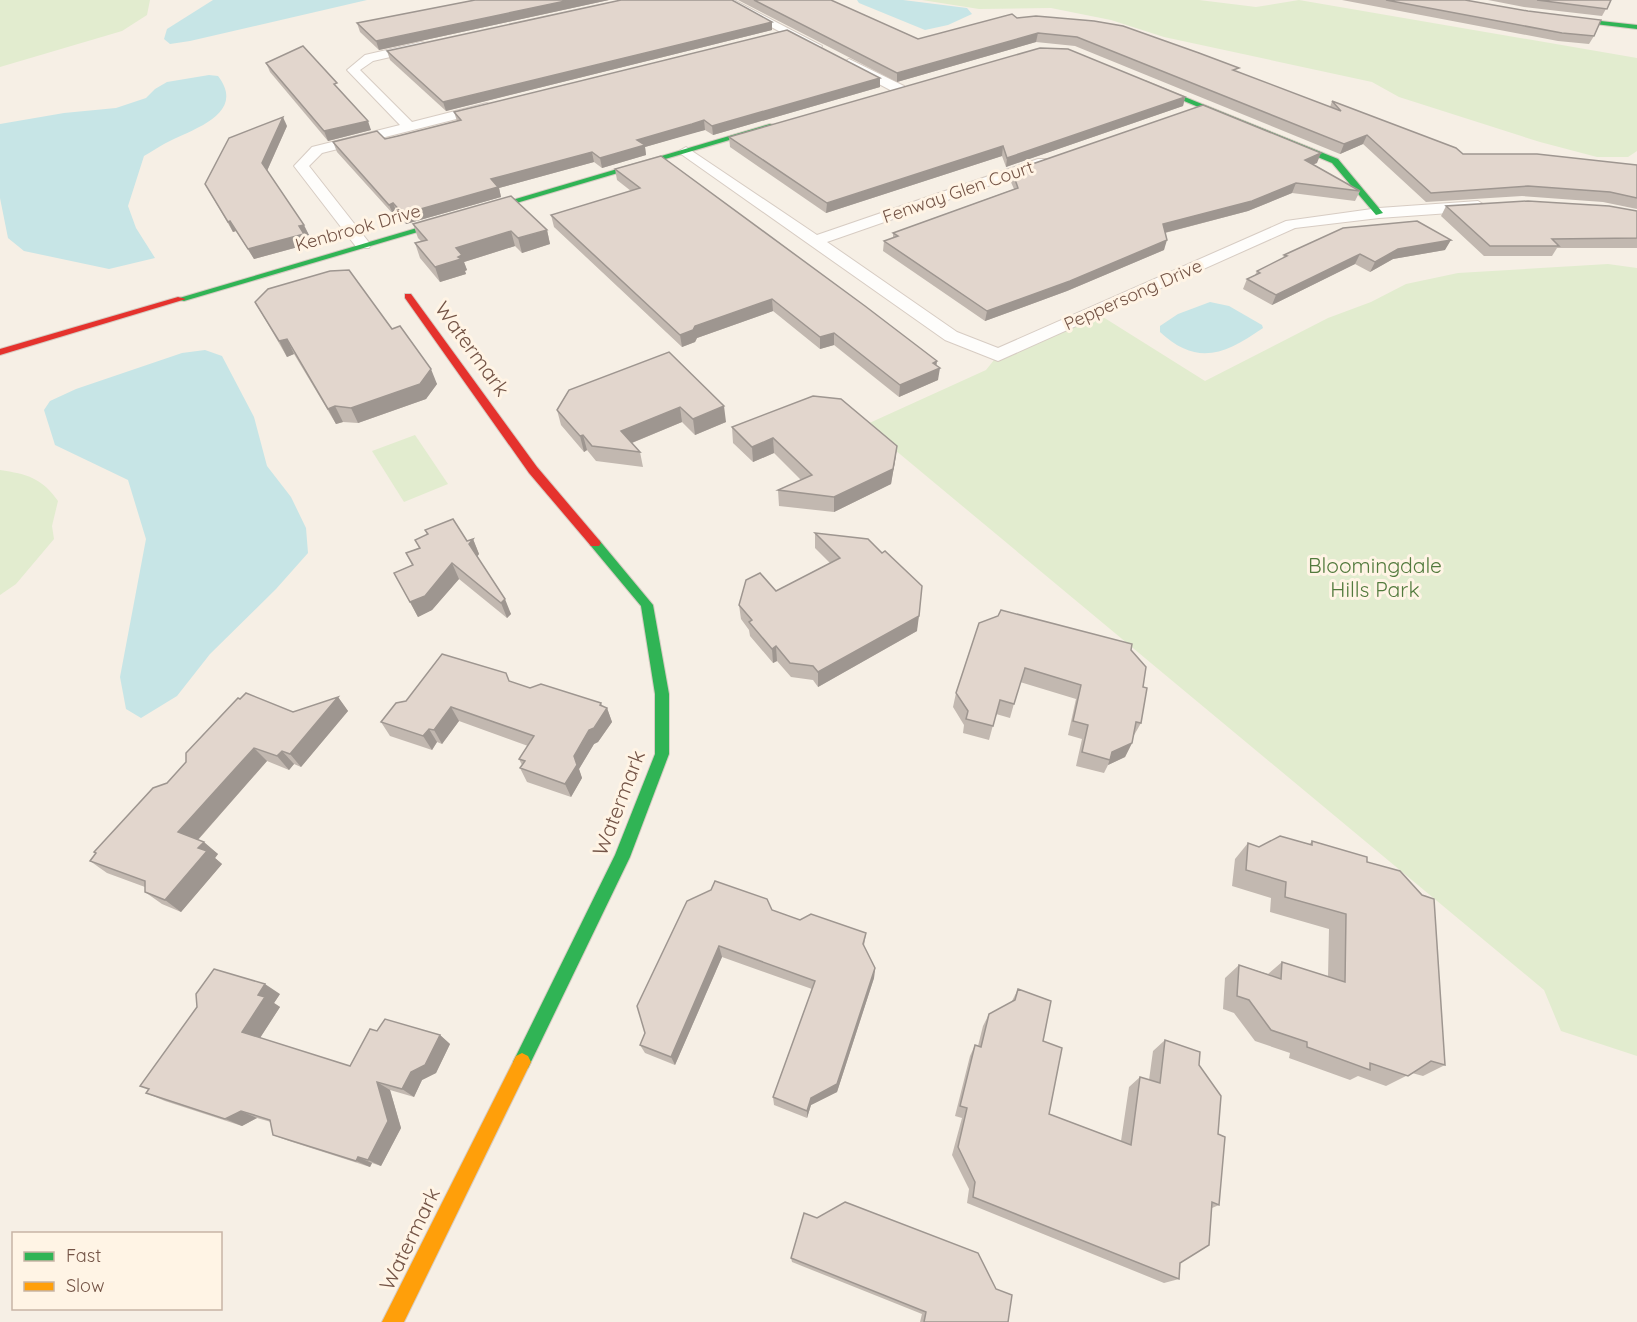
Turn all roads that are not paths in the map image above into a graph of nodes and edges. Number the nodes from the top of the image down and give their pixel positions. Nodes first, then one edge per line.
1 (726, 0) edge
2 (1536, 15) edge
3 (1637, 27) edge
4 (790, 32) junction
5 (767, 38) edge
6 (435, 43) edge
7 (1125, 74) edge
8 (905, 88) joint
9 (877, 96) edge
10 (502, 103) edge
11 (1202, 106) junction
12 (1180, 114) edge
13 (787, 122) edge
14 (410, 126) junction
15 (686, 151) junction
16 (1058, 157) edge
17 (1498, 205) edge
18 (1379, 213) junction
19 (815, 241) junction
20 (363, 245) junction
21 (408, 296) dead end
22 (0, 352) edge
23 (389, 1322) edge

1 - 4 street
2 - 3 street
4 - 5 street
4 - 8 street
6 - 14 street
7 - 11 street
8 - 9 street
10 - 14 street
11 - 12 street
11 - 18 street
13 - 15 street, Kenbrook Drive
14 - 20 street
15 - 19 street, Peppersong Drive
15 - 20 street, Kenbrook Drive
16 - 19 street, Fenway Glen Court
17 - 18 street, Peppersong Drive
18 - 19 street, Peppersong Drive
20 - 22 street, Kenbrook Drive
21 - 23 street, Watermark

